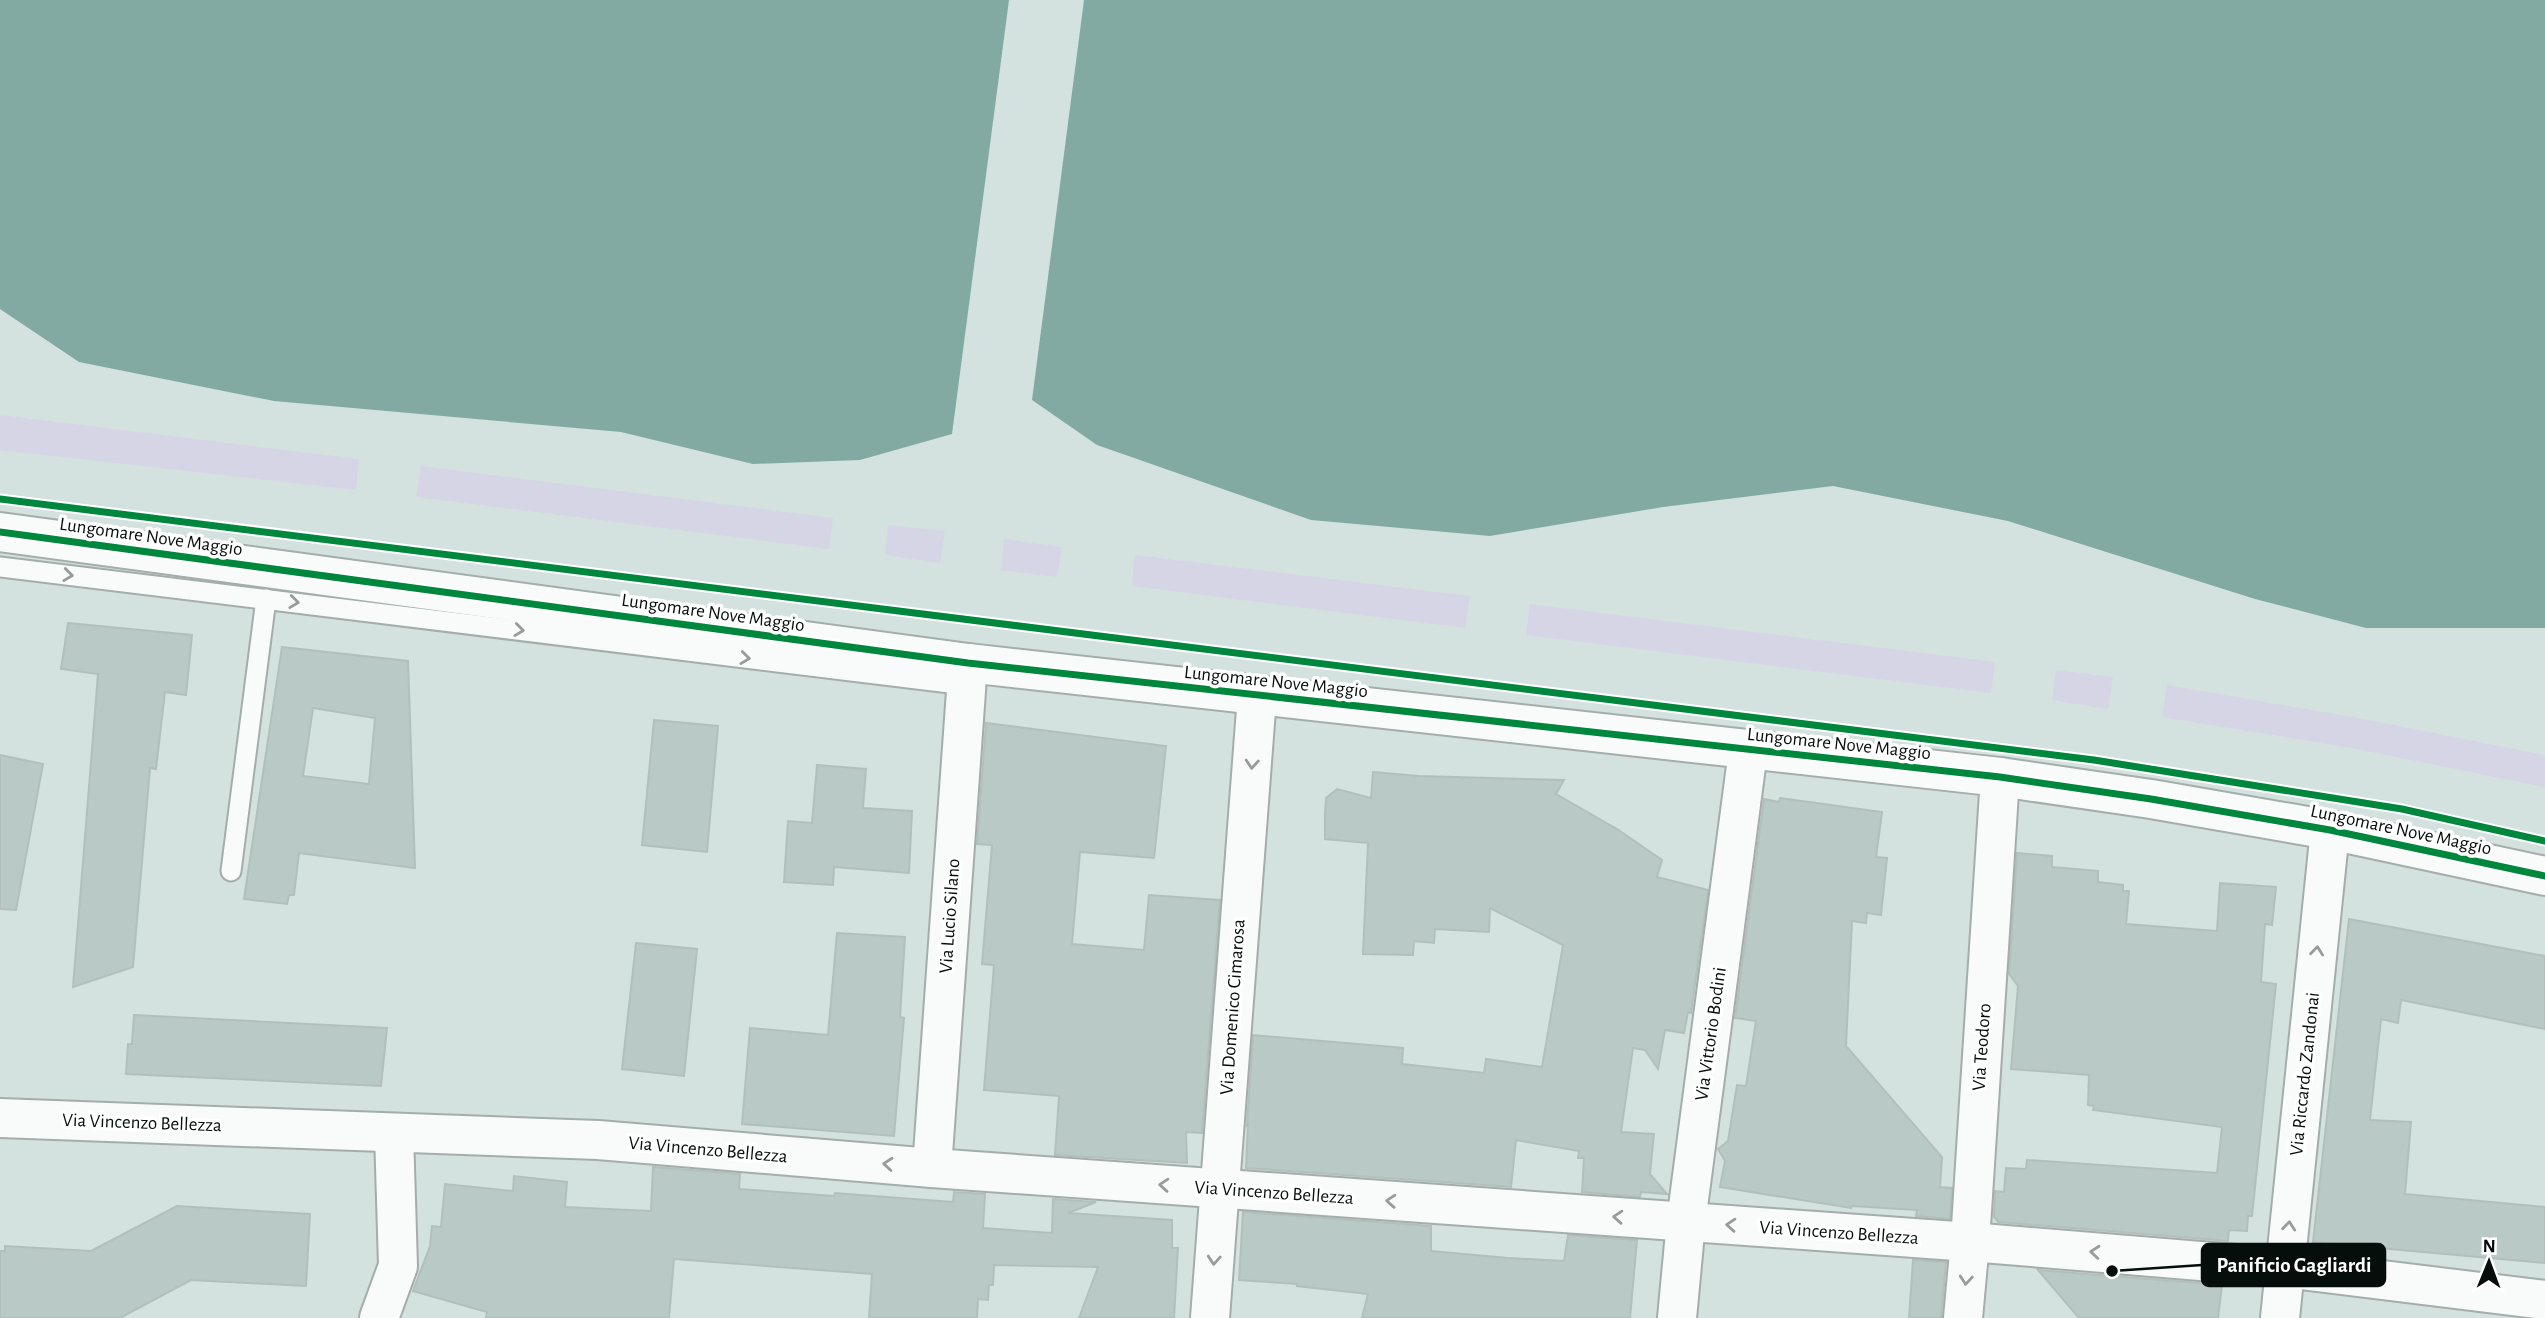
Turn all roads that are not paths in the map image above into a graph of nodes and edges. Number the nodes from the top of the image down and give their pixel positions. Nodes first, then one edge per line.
1 (0, 532) edge
2 (0, 567) edge
3 (266, 599) junction
4 (967, 674) junction
5 (1257, 696) junction
6 (1748, 751) junction
7 (2000, 777) junction
8 (2330, 830) junction
9 (231, 871) dead end
10 (2545, 876) edge
11 (0, 1118) edge
12 (394, 1133) junction
13 (932, 1168) junction
14 (1219, 1189) junction
15 (1686, 1222) junction
16 (1970, 1242) junction
17 (2285, 1268) junction
18 (2545, 1300) edge
19 (379, 1318) edge
20 (1210, 1318) edge
21 (1677, 1318) edge
22 (1963, 1318) edge
23 (2280, 1318) edge

1 - 4 street, Lungomare Nove Maggio
2 -> 3 lane
3 -> 4 lane
3 - 9 lane
4 - 5 street, Lungomare Nove Maggio
4 - 13 street, Via Lucio Silano
5 - 6 street, Lungomare Nove Maggio
5 -> 14 street, Via Domenico Cimarosa
6 - 7 street, Lungomare Nove Maggio
6 - 15 street, Via Vittorio Bodini
7 - 8 street, Lungomare Nove Maggio
7 - 16 street, Via Teodoro
8 - 10 street, Lungomare Nove Maggio
17 -> 8 street, Via Riccardo Zandonai
11 - 12 street, Via Vincenzo Bellezza
13 -> 12 street, Via Vincenzo Bellezza
12 - 19 street
14 -> 13 street, Via Vincenzo Bellezza
15 -> 14 street, Via Vincenzo Bellezza
14 -> 20 street, Via Domenico Cimarosa
16 -> 15 street, Via Vincenzo Bellezza
15 - 21 street, Via Vittorio Bodini
17 -> 16 street, Via Vincenzo Bellezza
16 -> 22 street, Via Teodoro
17 - 18 street, Via Vincenzo Bellezza
17 - 23 street, Via Riccardo Zandonai

